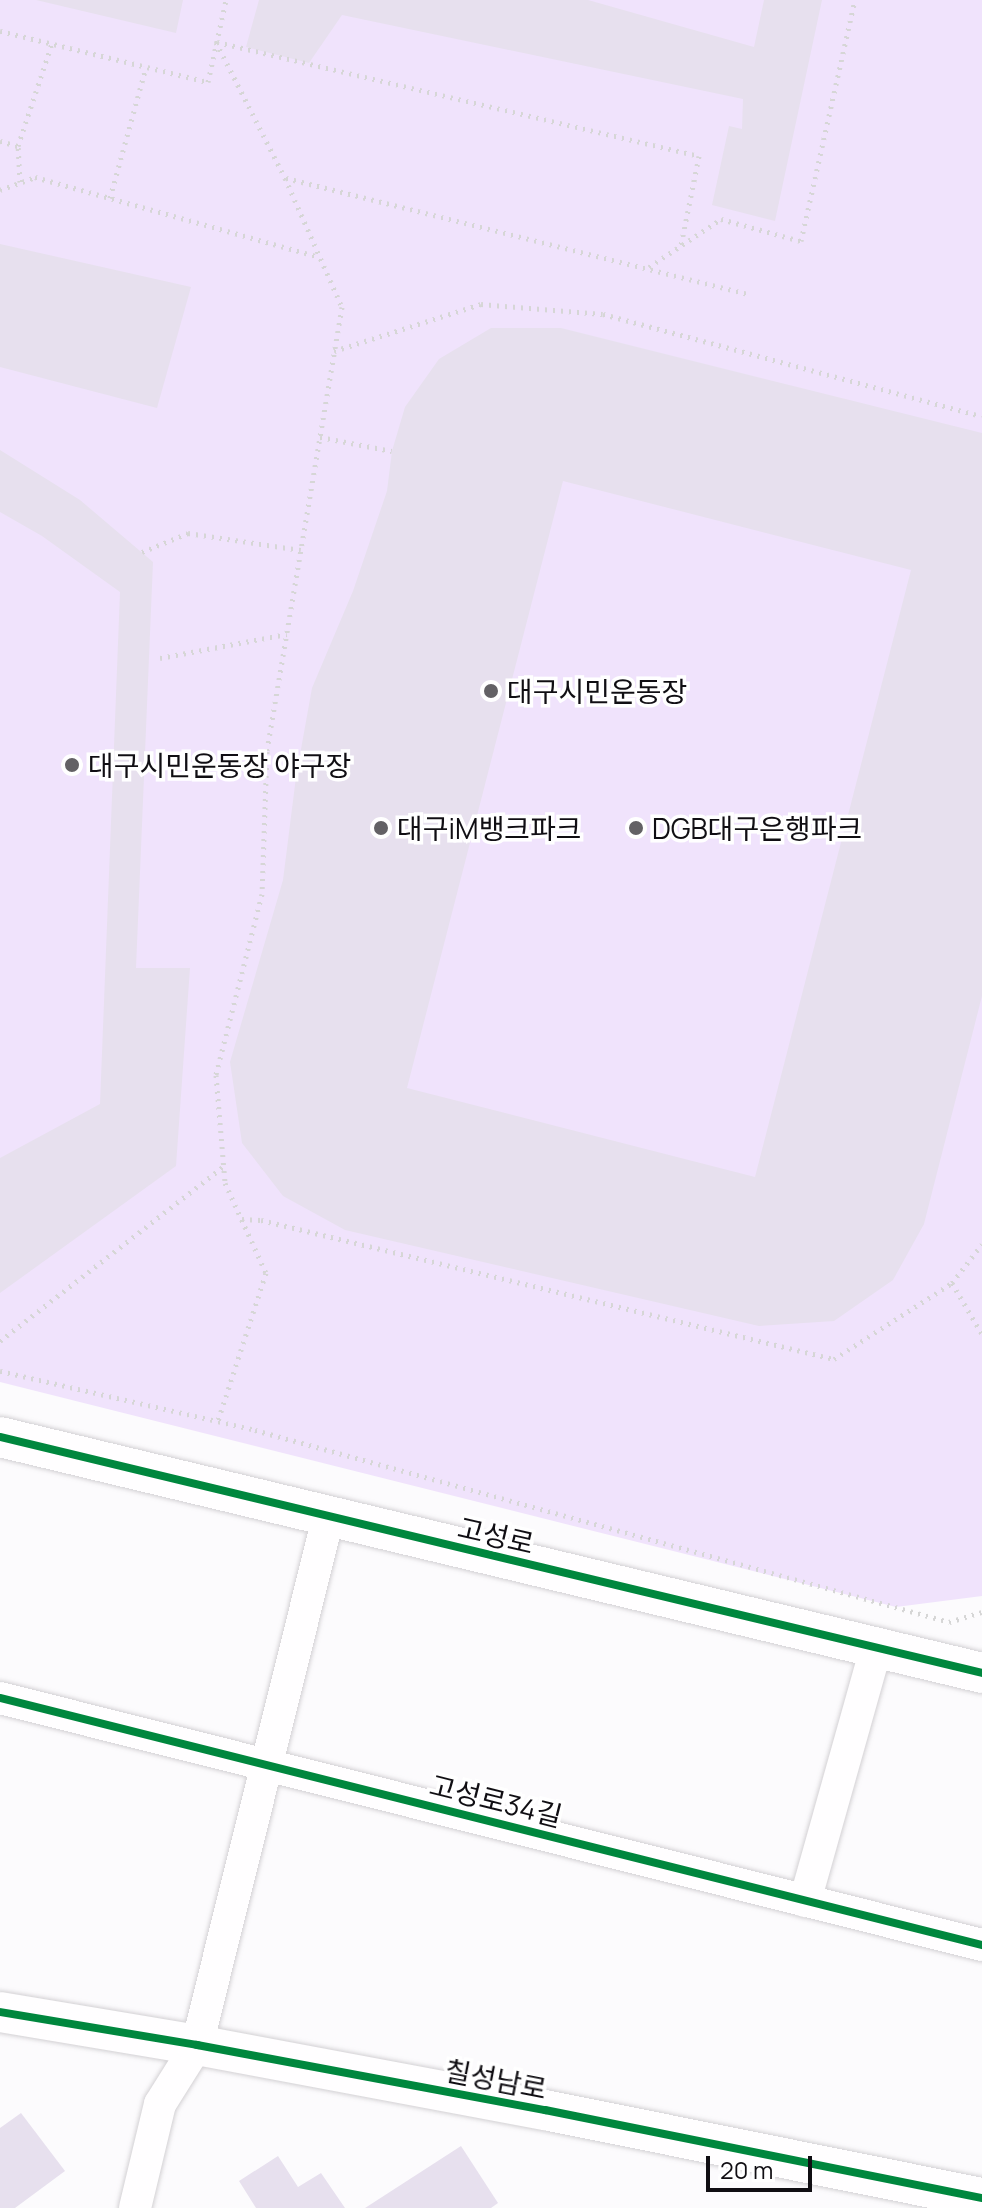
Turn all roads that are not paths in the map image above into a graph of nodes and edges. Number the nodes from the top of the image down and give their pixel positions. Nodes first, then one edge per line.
1 (0, 1437) edge
2 (328, 1518) junction
3 (982, 1640) edge
4 (893, 1652) junction
5 (982, 1673) edge
6 (0, 1698) edge
7 (266, 1764) junction
8 (805, 1901) junction
9 (982, 1945) edge
10 (0, 2012) edge
11 (197, 2045) junction
12 (982, 2198) edge
13 (135, 2208) edge

1 - 2 street, 고성로
2 - 4 street, 고성로
2 - 7 street
3 - 4 street
4 - 5 street, 고성로
4 - 8 street
6 - 7 street, 고성로34길
7 - 8 street, 고성로34길
7 - 11 street
8 - 9 street, 고성로34길
10 - 11 street, 칠성남로
11 - 12 street, 칠성남로
11 - 13 street

